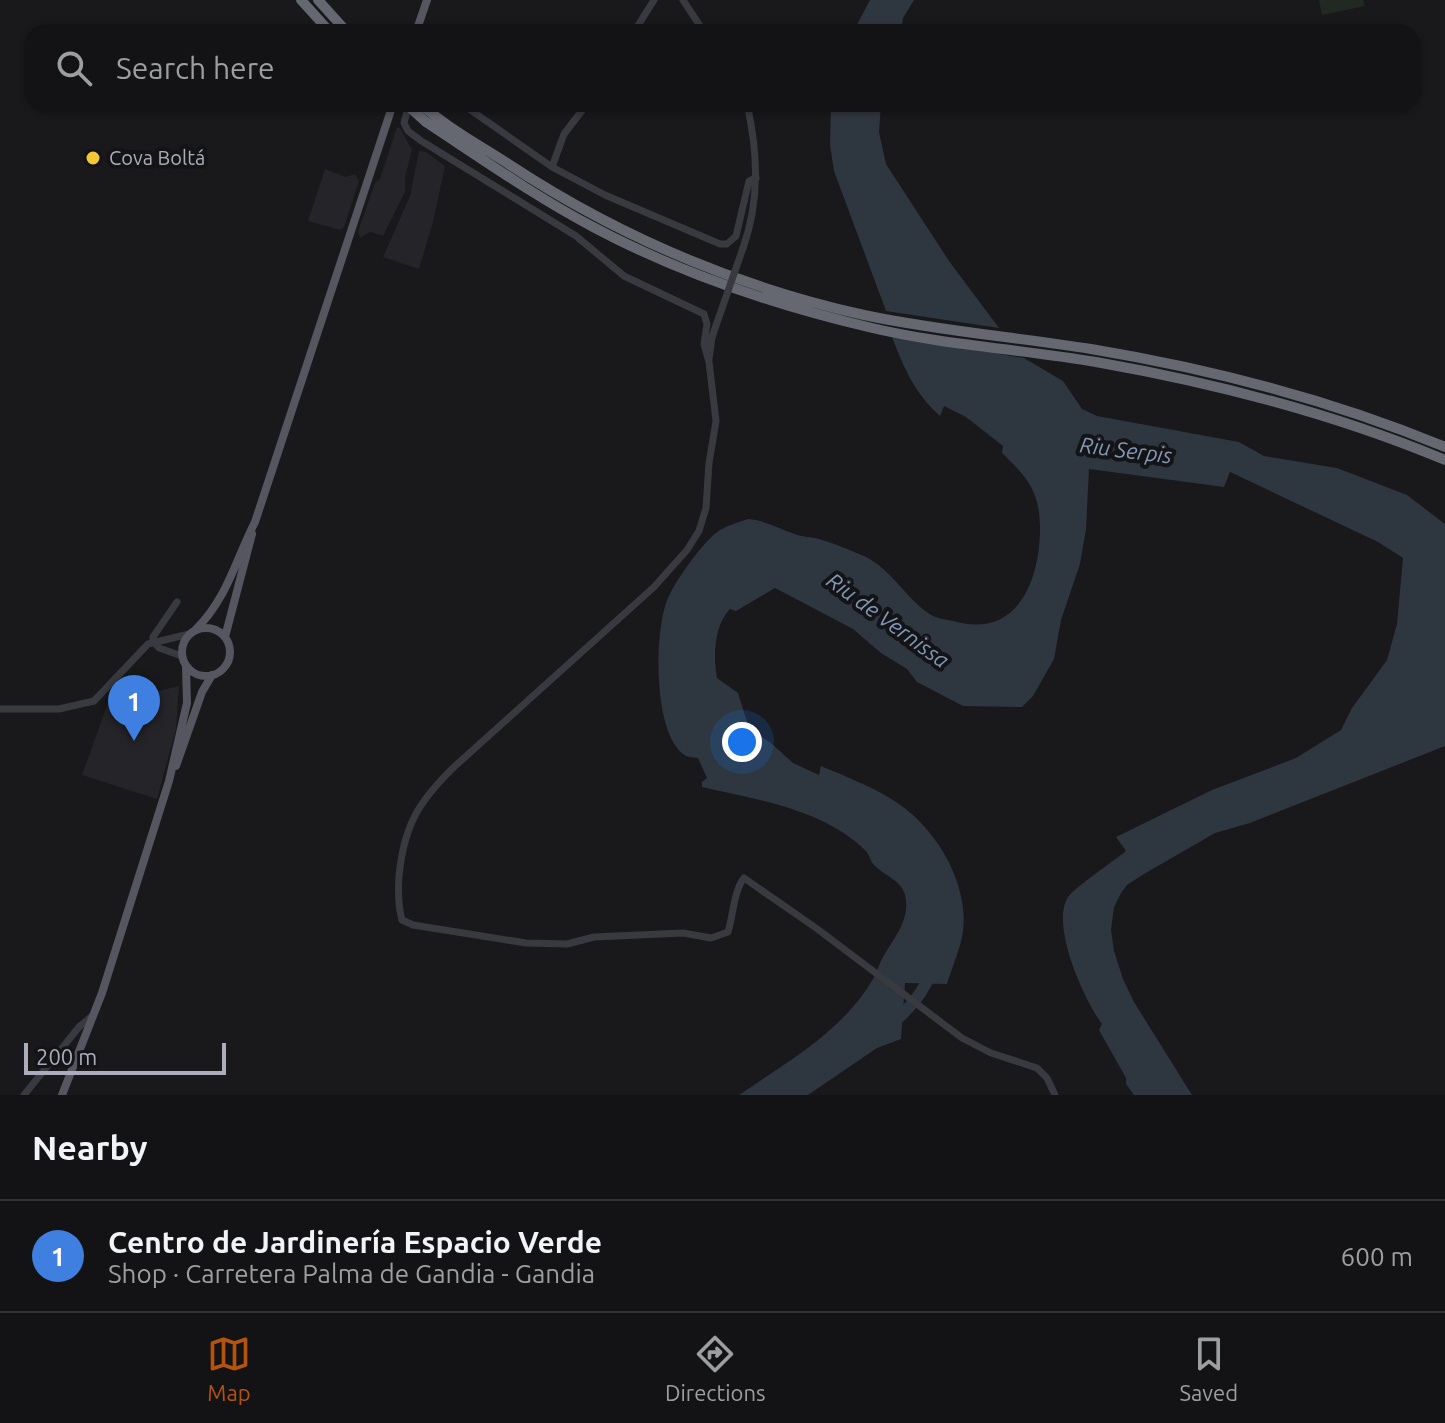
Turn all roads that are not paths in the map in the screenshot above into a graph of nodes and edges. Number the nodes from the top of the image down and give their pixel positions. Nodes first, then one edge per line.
1 (301, 0) edge
2 (318, 0) edge
3 (427, 0) edge
4 (654, 0) edge
5 (683, 0) edge
6 (323, 24) edge
7 (340, 24) edge
8 (419, 24) edge
9 (639, 24) edge
10 (699, 24) edge
11 (390, 112) edge
12 (406, 112) edge
13 (420, 112) edge
14 (425, 112) edge
15 (473, 112) edge
16 (581, 112) edge
17 (749, 112) edge
18 (428, 117) junction
19 (552, 167) junction
20 (756, 178) junction
21 (1048, 349) junction
22 (709, 362) junction
23 (1445, 447) edge
24 (1445, 460) edge
25 (255, 522) junction
26 (177, 602) dead end
27 (159, 629) junction
28 (193, 632) junction
29 (225, 637) junction
30 (165, 640) junction
31 (156, 645) junction
32 (182, 656) junction
33 (186, 667) junction
34 (212, 675) junction
35 (0, 709) edge
36 (169, 781) junction
37 (92, 1016) junction
38 (24, 1095) edge
39 (62, 1095) edge
40 (1055, 1095) edge

1 - 6 highway
2 - 7 highway
3 - 8 main road
4 - 9 street
5 - 10 street
11 - 25 main road
12 - 22 street
13 - 18 highway, bridge
14 - 18 highway
15 - 19 street
16 - 19 street
17 - 20 street
18 - 21 highway
19 - 20 street
20 - 22 street, bridge
21 - 23 highway
21 - 24 highway
22 - 40 street
25 - 28 main road
25 - 29 main road
26 - 27 street
27 - 30 street
27 - 31 street
28 - 29 main road
28 - 30 street
28 - 32 main road
29 - 34 main road
30 - 31 street
31 - 32 street
31 - 35 street
32 - 33 main road
33 - 34 main road
33 - 36 main road
34 - 36 main road
36 - 37 main road
37 - 38 street
37 - 39 main road

